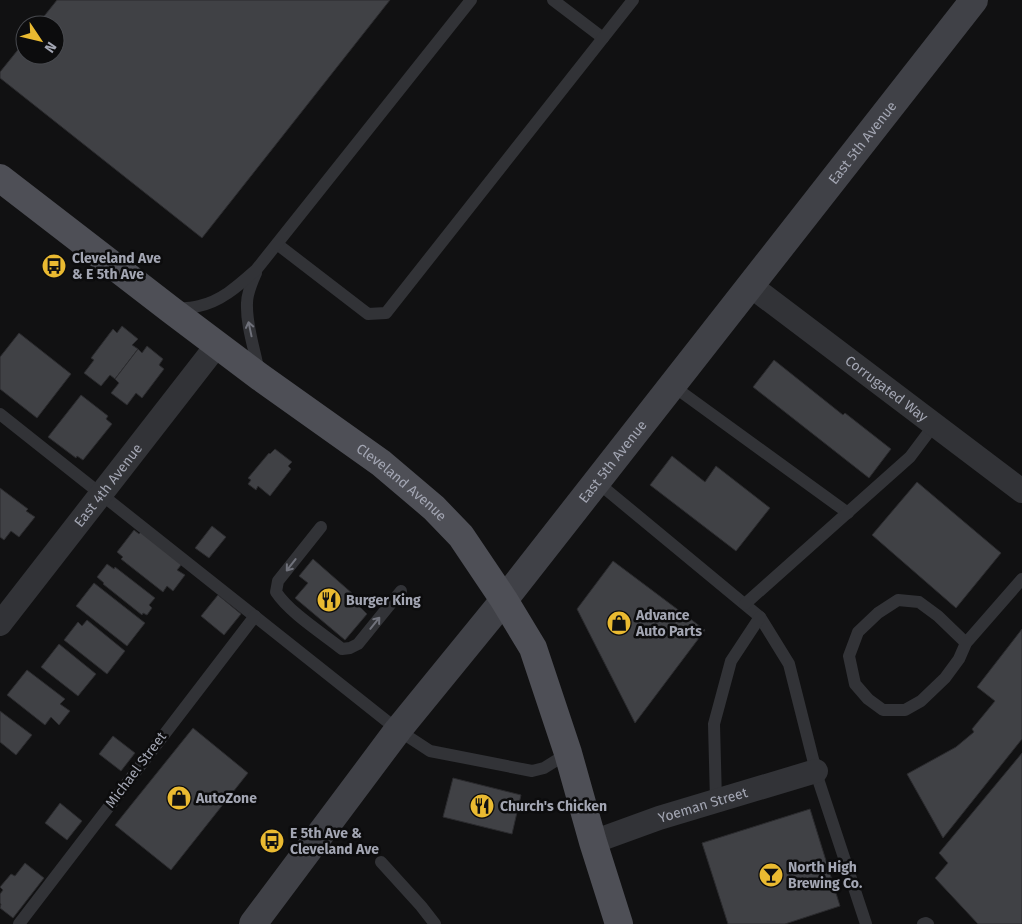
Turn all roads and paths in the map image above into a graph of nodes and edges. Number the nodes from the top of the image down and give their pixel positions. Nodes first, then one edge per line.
1 (471, 0) edge
2 (553, 0) edge
3 (633, 0) edge
4 (974, 0) edge
5 (603, 38) junction
6 (0, 178) edge
7 (277, 244) junction
8 (256, 270) junction
9 (750, 286) junction
10 (171, 310) junction
11 (217, 345) junction
12 (260, 377) junction
13 (673, 386) junction
14 (0, 414) edge
15 (934, 425) junction
16 (597, 482) junction
17 (1022, 490) edge
18 (102, 495) junction
19 (848, 513) junction
20 (321, 526) dead end
21 (1022, 580) edge
22 (401, 591) dead end
23 (504, 600) junction
24 (745, 604) junction
25 (254, 616) junction
26 (760, 617) junction
27 (0, 624) edge
28 (966, 643) junction
29 (398, 730) junction
30 (568, 753) junction
31 (816, 771) junction
32 (716, 801) junction
33 (593, 842) junction
34 (381, 862) dead end
35 (19, 924) edge
36 (253, 924) edge
37 (435, 924) edge
38 (619, 924) edge
39 (866, 924) edge
40 (923, 924) edge
41 (928, 924) edge

1 - 7 lane
2 - 5 lane
3 - 5 lane
4 - 9 main road, East 5th Avenue
5 - 7 lane
6 - 10 main road, Cleveland Avenue
7 - 8 lane
8 - 10 lane
12 -> 8 lane
9 - 13 main road, East 5th Avenue
9 - 15 street, Corrugated Way
10 - 11 main road, Cleveland Avenue
11 - 12 main road, Cleveland Avenue
11 - 18 street, East 4th Avenue
12 - 23 main road, Cleveland Avenue
13 - 16 main road, East 5th Avenue
13 - 19 lane
14 - 18 lane
15 - 17 street, Corrugated Way
15 - 19 lane
16 - 23 main road, East 5th Avenue
16 - 24 lane
18 - 25 lane
18 - 27 street, East 4th Avenue
19 - 24 lane
20 -> 22 lane
21 - 28 lane
23 - 29 main road, East 5th Avenue
23 - 30 main road, Cleveland Avenue
24 - 26 lane
25 - 29 lane
25 - 35 lane, Michael Street
26 - 31 lane
26 - 32 lane
28 - 28 lane
29 - 30 lane
29 - 36 main road, East 5th Avenue
30 - 33 main road, Cleveland Avenue
31 - 32 street, Yoeman Street
31 - 39 lane
32 - 33 street, Yoeman Street
33 - 38 main road, Cleveland Avenue
34 - 37 lane
40 - 41 lane

